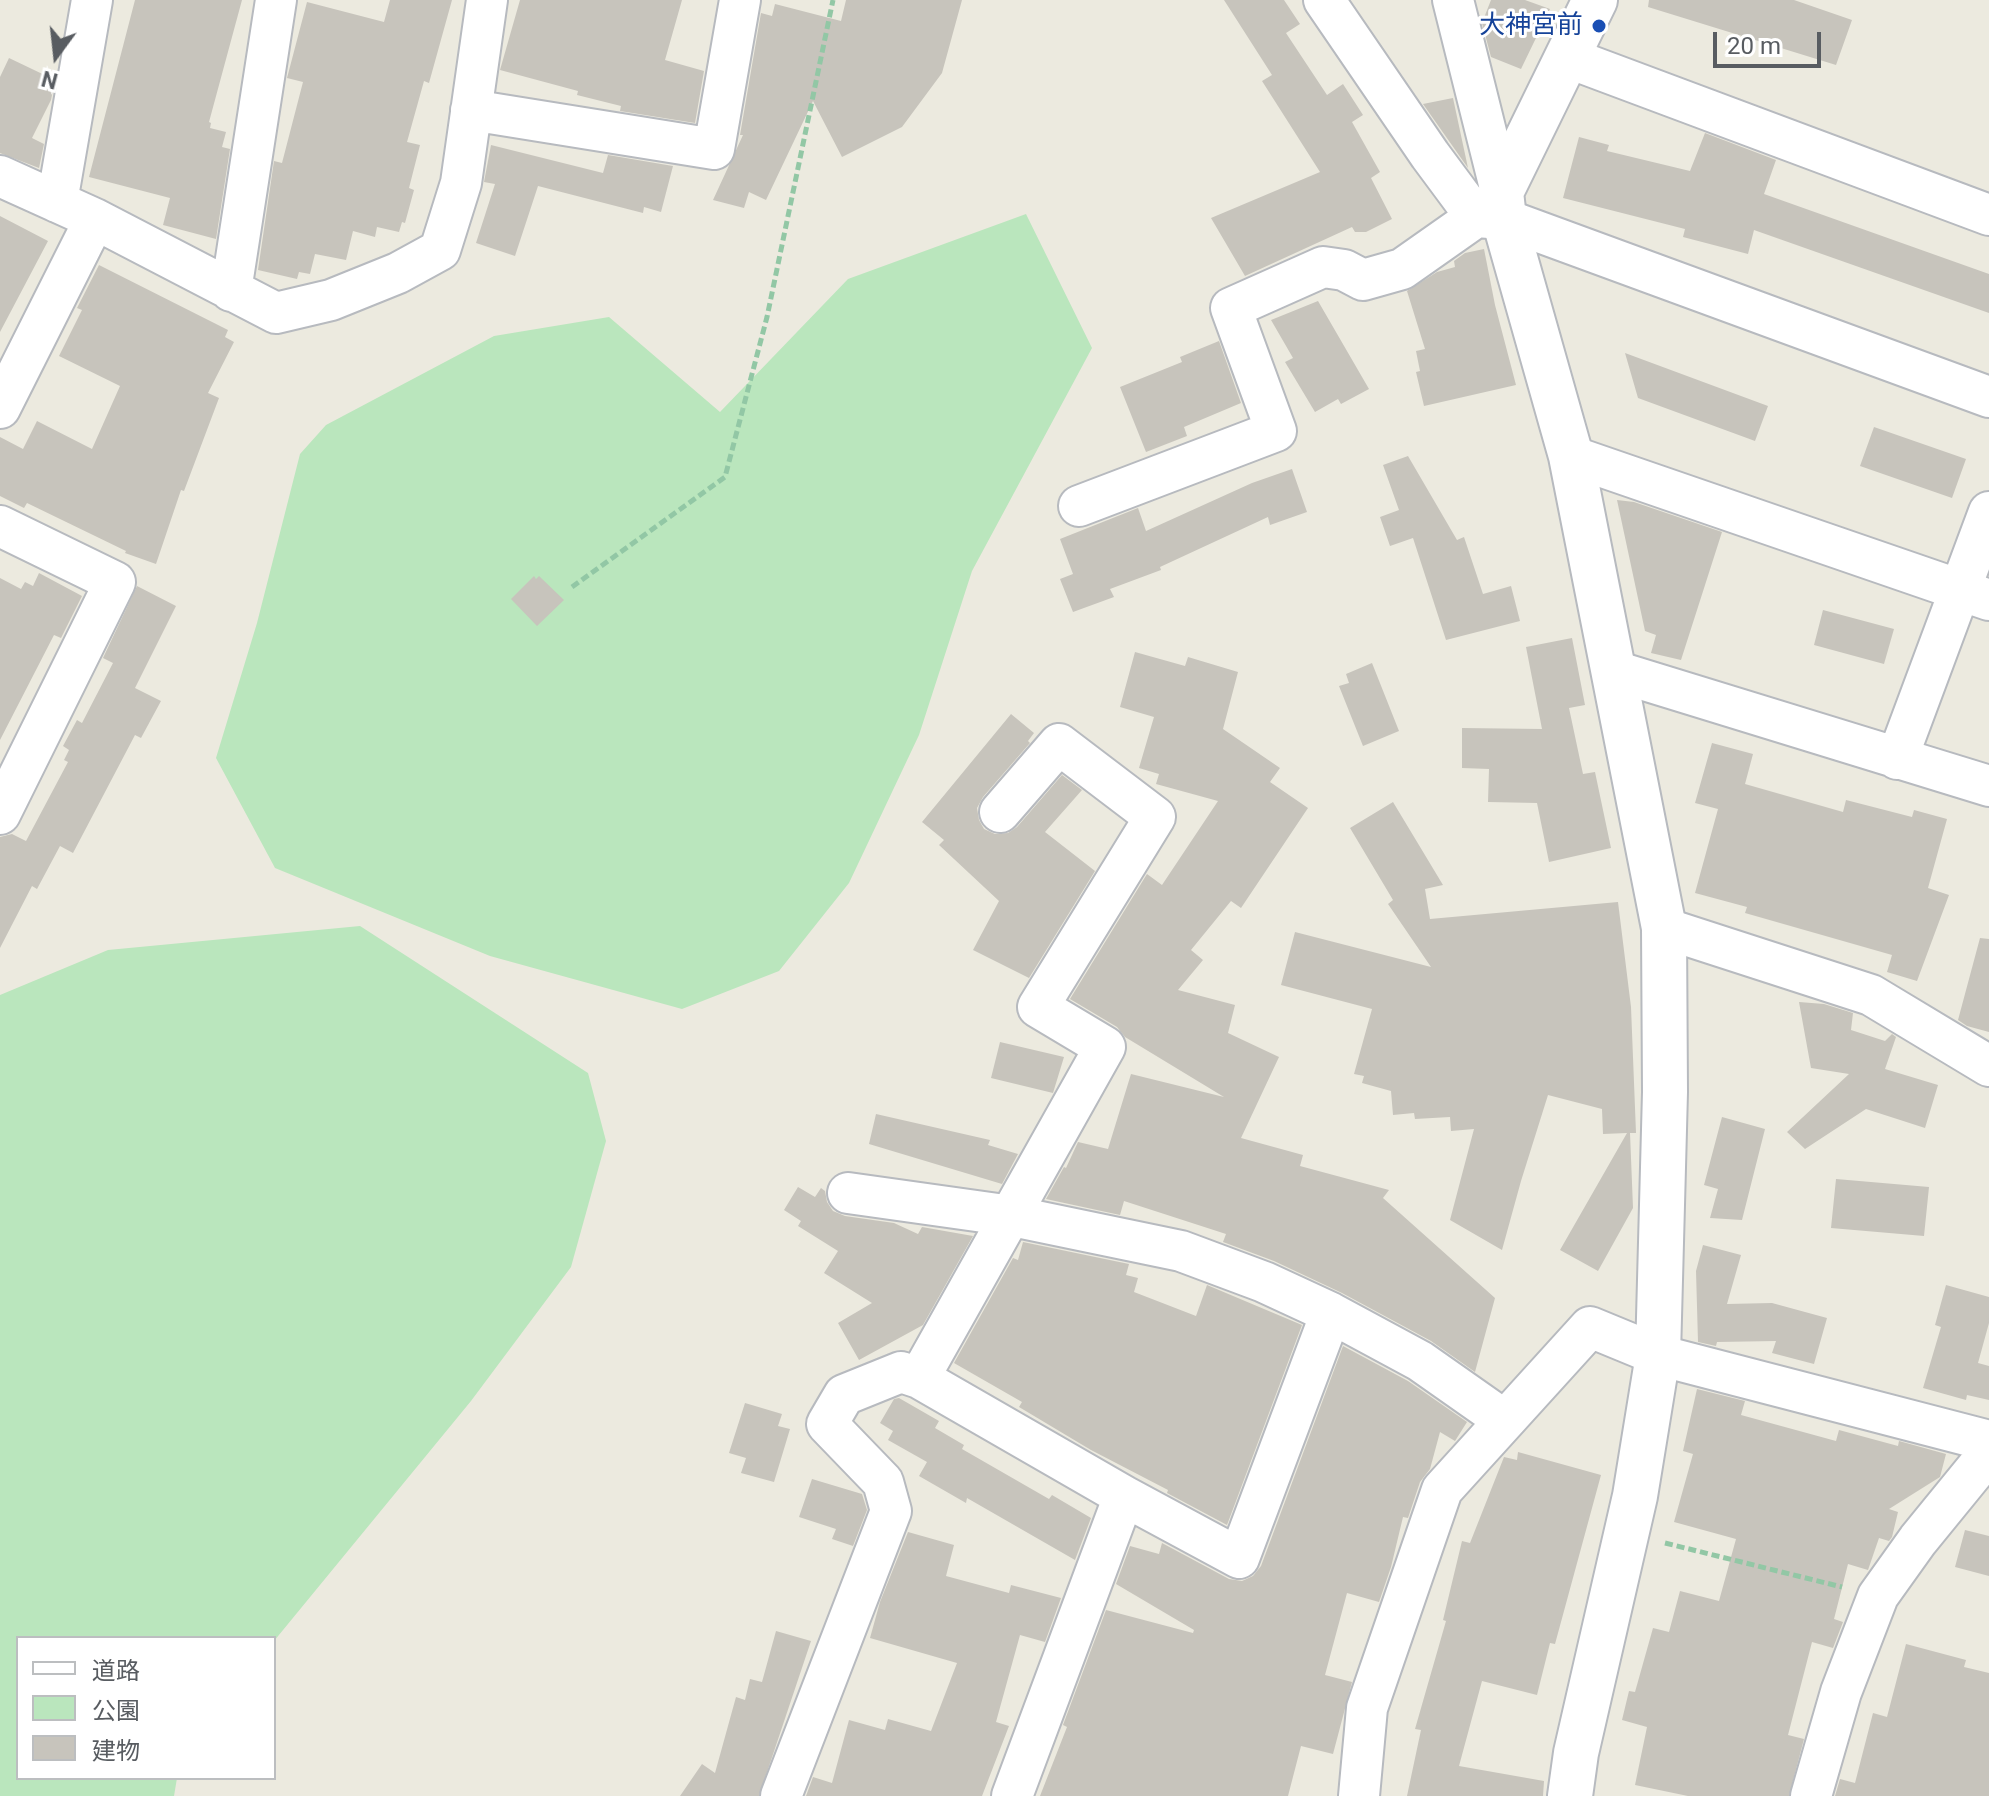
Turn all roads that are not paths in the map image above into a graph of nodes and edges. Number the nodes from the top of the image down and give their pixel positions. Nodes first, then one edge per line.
1 (92, 0) edge
2 (276, 0) edge
3 (487, 0) edge
4 (740, 0) edge
5 (1453, 0) edge
6 (1595, 0) edge
7 (1334, 4) edge
8 (1569, 58) junction
9 (471, 110) junction
10 (0, 176) edge
11 (57, 202) junction
12 (1494, 209) junction
13 (1989, 215) edge
14 (95, 219) junction
15 (231, 291) junction
16 (1989, 397) edge
17 (0, 408) edge
18 (1571, 456) junction
19 (1079, 506) dead end
20 (1989, 512) edge
21 (0, 526) edge
22 (1974, 595) edge
23 (1615, 671) junction
24 (1897, 759) junction
25 (1989, 786) edge
26 (1000, 812) dead end
27 (0, 814) edge
28 (1664, 928) junction
29 (1989, 1066) edge
30 (848, 1193) dead end
31 (1012, 1216) junction
32 (1331, 1313) junction
33 (1658, 1355) junction
34 (919, 1378) junction
35 (1504, 1420) junction
36 (1989, 1441) edge
37 (1989, 1453) edge
38 (1124, 1496) junction
39 (781, 1796) edge
40 (1012, 1796) edge
41 (1359, 1796) edge
42 (1570, 1796) edge
43 (1811, 1796) edge

1 - 11 street
2 - 15 street
3 - 9 street
4 - 9 street
5 - 12 street
6 - 8 street
7 - 12 street
8 - 12 street
8 - 13 street
9 - 15 street
10 - 11 street
11 - 14 street
12 - 16 street
12 - 18 street
12 - 19 street
14 - 15 street
14 - 17 street
18 - 22 street
18 - 23 street
20 - 22 street
21 - 27 street
22 - 24 street
23 - 24 street
23 - 28 street
24 - 25 street
26 - 31 street
28 - 29 street
28 - 33 street
30 - 31 street
31 - 32 street
31 - 34 street
32 - 35 street
32 - 38 street
33 - 35 street
33 - 36 street
33 - 42 street
34 - 38 street
34 - 39 street
35 - 41 street
37 - 43 street
38 - 40 street

